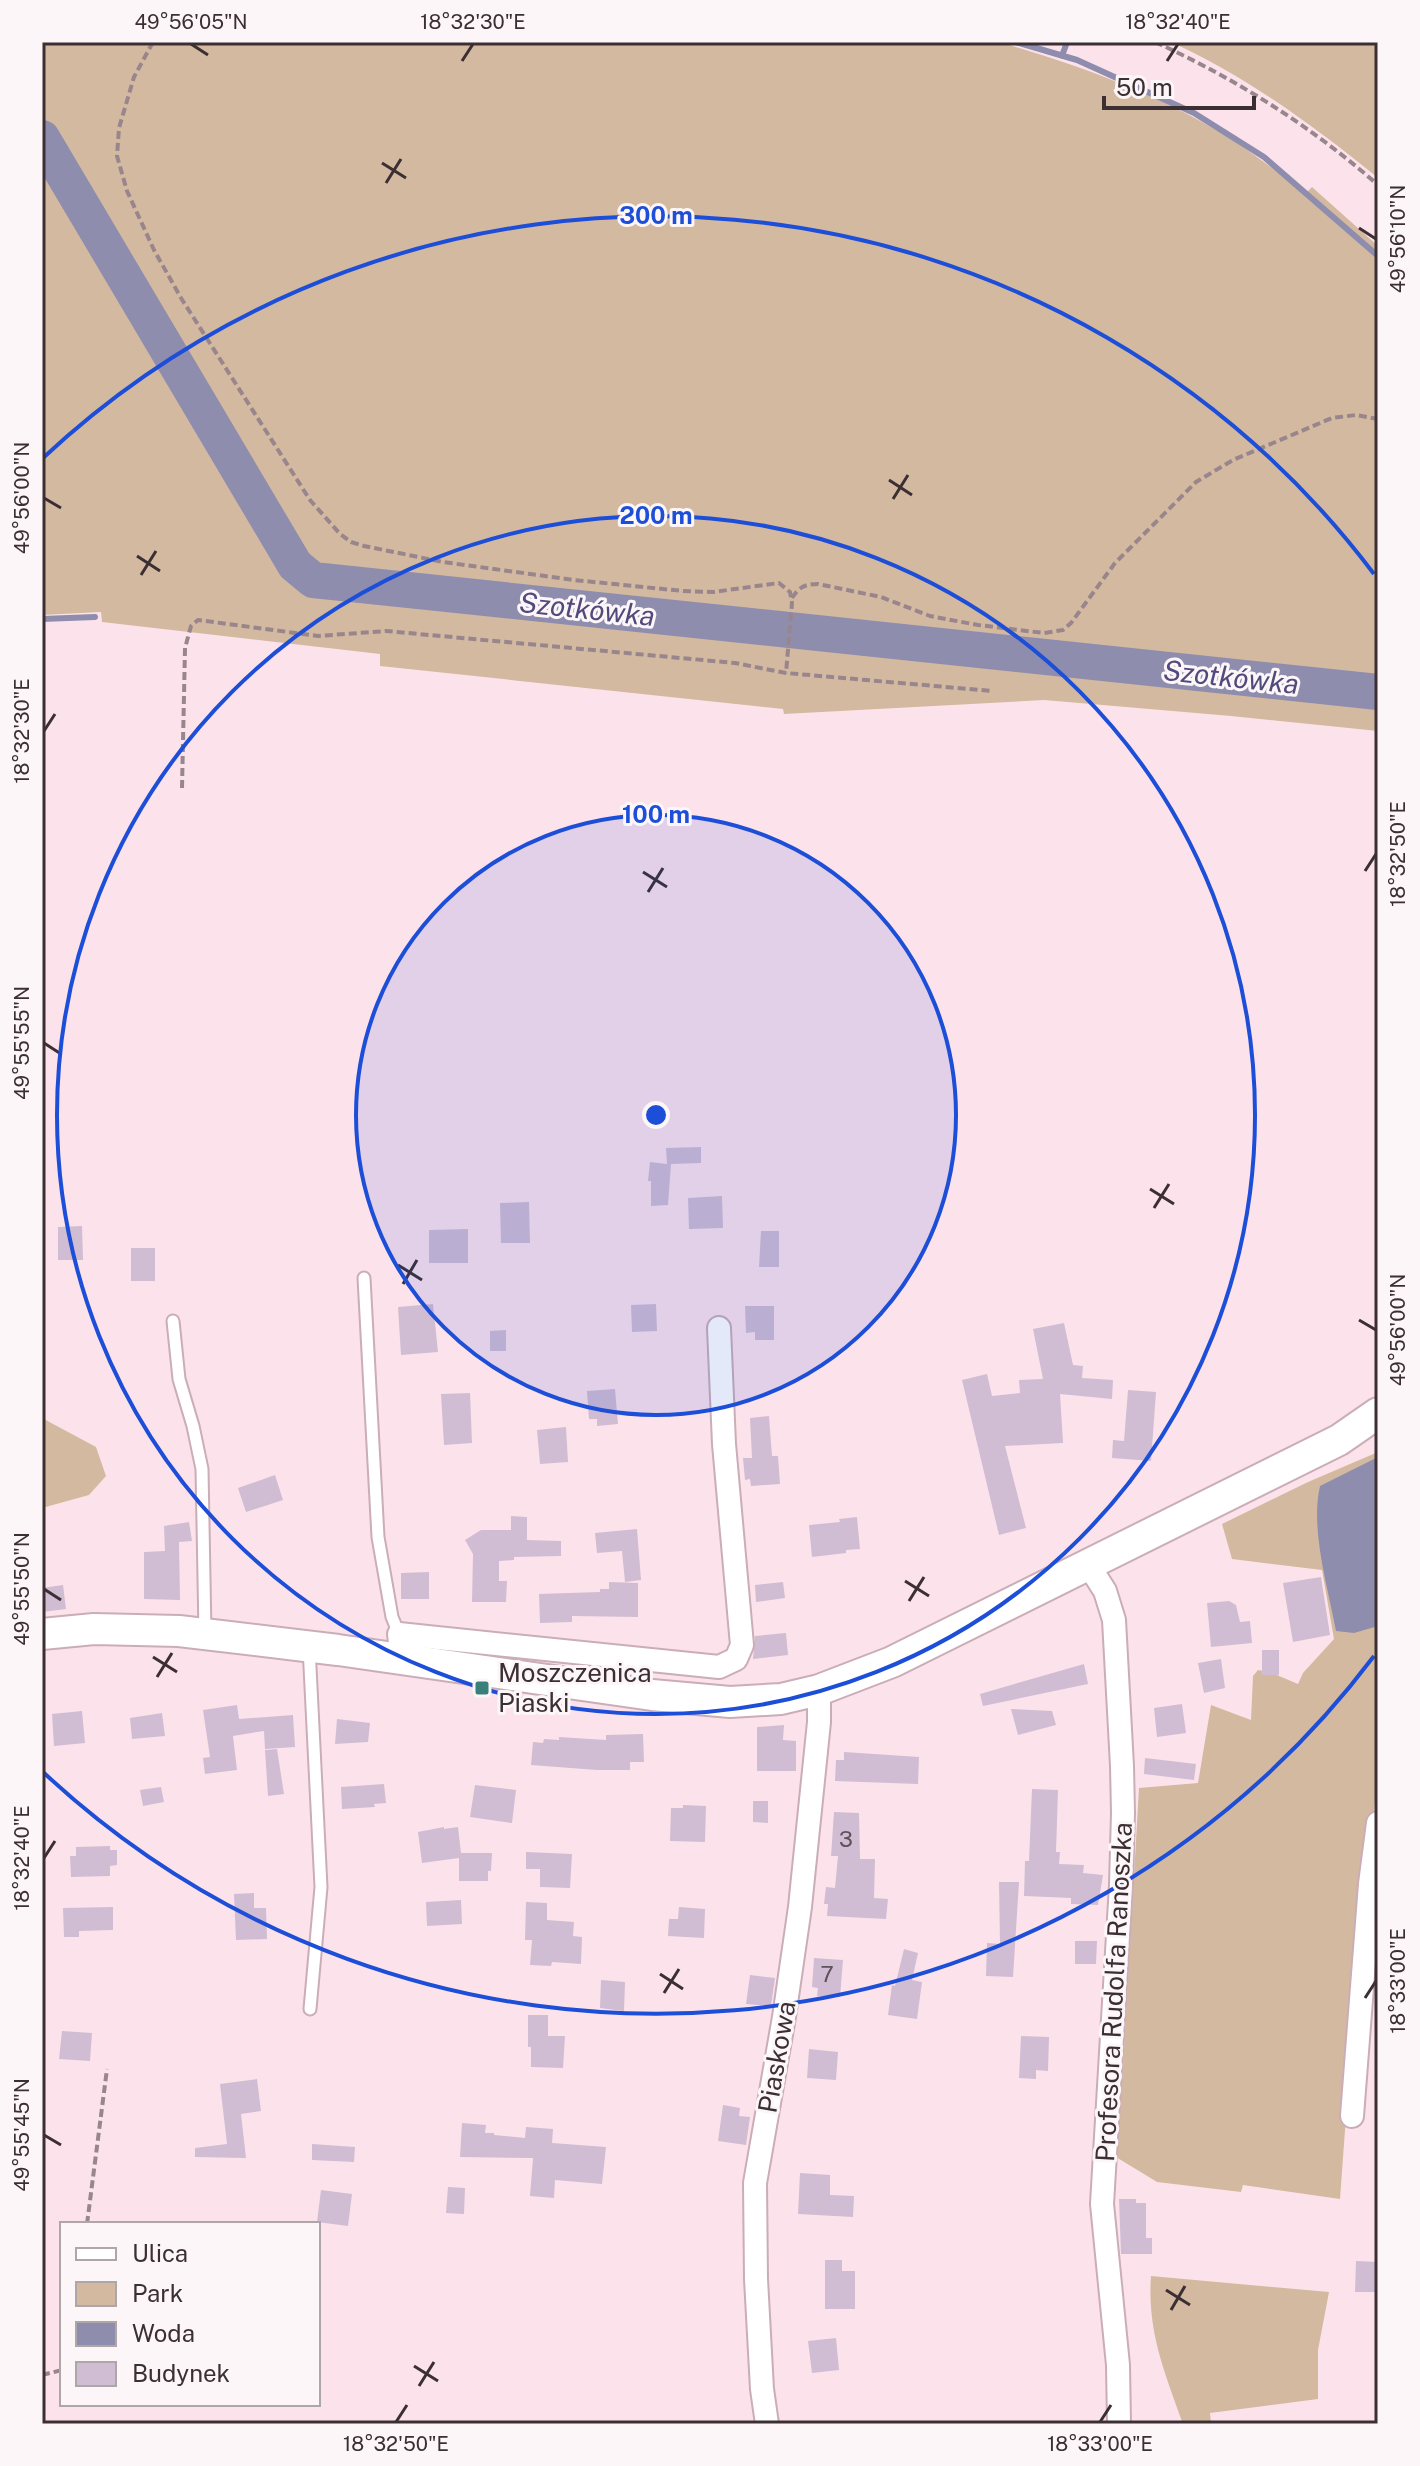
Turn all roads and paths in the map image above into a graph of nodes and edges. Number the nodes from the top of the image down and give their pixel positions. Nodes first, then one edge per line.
1 (153, 42) edge
2 (1155, 42) edge
3 (1378, 185) edge
4 (1378, 419) edge
5 (791, 601) junction
6 (786, 673) junction
7 (992, 691) dead end
8 (182, 788) dead end
9 (364, 1278) dead end
10 (173, 1321) dead end
11 (719, 1328) dead end
12 (1378, 1413) edge
13 (1089, 1566) junction
14 (42, 1634) edge
15 (205, 1634) junction
16 (309, 1647) junction
17 (400, 1647) junction
18 (819, 1690) junction
19 (1378, 1823) edge
20 (310, 2009) dead end
21 (107, 2069) dead end
22 (1352, 2118) dead end
23 (87, 2222) edge
24 (767, 2424) edge
25 (1119, 2424) edge

1 - 5 path
2 - 3 path
4 - 5 path
5 - 6 path
6 - 7 path
6 - 8 path
9 - 17 lane
10 - 15 lane
11 - 17 street
12 - 13 street
13 - 18 street
13 - 25 street, Profesora Rudolfa Ranoszka
14 - 15 street
15 - 16 street
16 - 17 street
16 - 20 lane
17 - 18 street
18 - 24 street, Piaskowa
19 - 22 street
21 - 23 path

